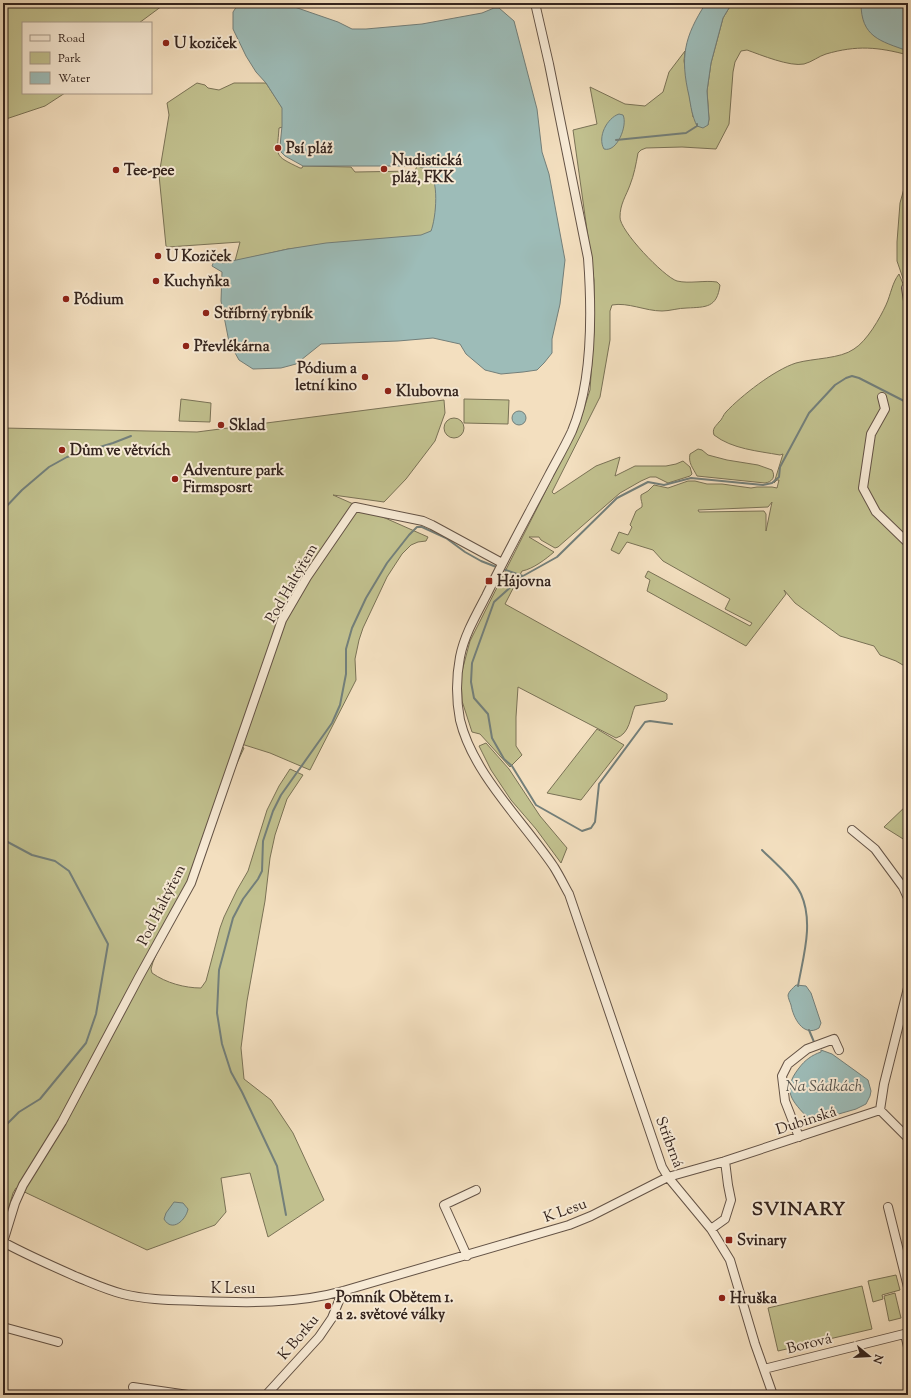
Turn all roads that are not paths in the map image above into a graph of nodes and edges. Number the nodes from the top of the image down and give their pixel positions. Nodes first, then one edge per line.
1 (535, 3) edge
2 (906, 288) dead end
3 (908, 301) edge
4 (882, 397) dead end
5 (908, 543) edge
6 (502, 564) junction
7 (852, 830) dead end
8 (908, 898) edge
9 (908, 988) edge
10 (839, 1050) dead end
11 (880, 1110) junction
12 (799, 1137) junction
13 (908, 1138) edge
14 (725, 1161) junction
15 (668, 1177) junction
16 (476, 1190) dead end
17 (888, 1207) dead end
18 (711, 1229) junction
19 (3, 1242) edge
20 (467, 1256) junction
21 (908, 1287) edge
22 (343, 1292) junction
23 (3, 1327) edge
24 (906, 1334) edge
25 (58, 1342) dead end
26 (908, 1347) edge
27 (764, 1369) junction
28 (133, 1388) dead end
29 (188, 1395) edge
30 (266, 1395) edge
31 (773, 1395) edge

1 - 6 street, Stříbrná
2 - 3 street
4 - 5 street
6 - 15 street, Stříbrná
6 - 19 street, Pod Haltýřem
7 - 8 street
9 - 11 street
10 - 12 street
11 - 12 street, Dubinská
11 - 13 street
12 - 14 street, Dubinská
14 - 15 street, Dubinská
14 - 18 street
15 - 18 street, Stříbrná
15 - 20 street, K Lesu
16 - 20 street
17 - 21 street
18 - 27 street, Stříbrná
19 - 22 street, K Lesu
20 - 22 street, K Lesu
22 - 30 street, K Borku
23 - 25 street
24 - 26 street
24 - 27 street, Borová
27 - 31 street, Stříbrná
28 - 29 street

